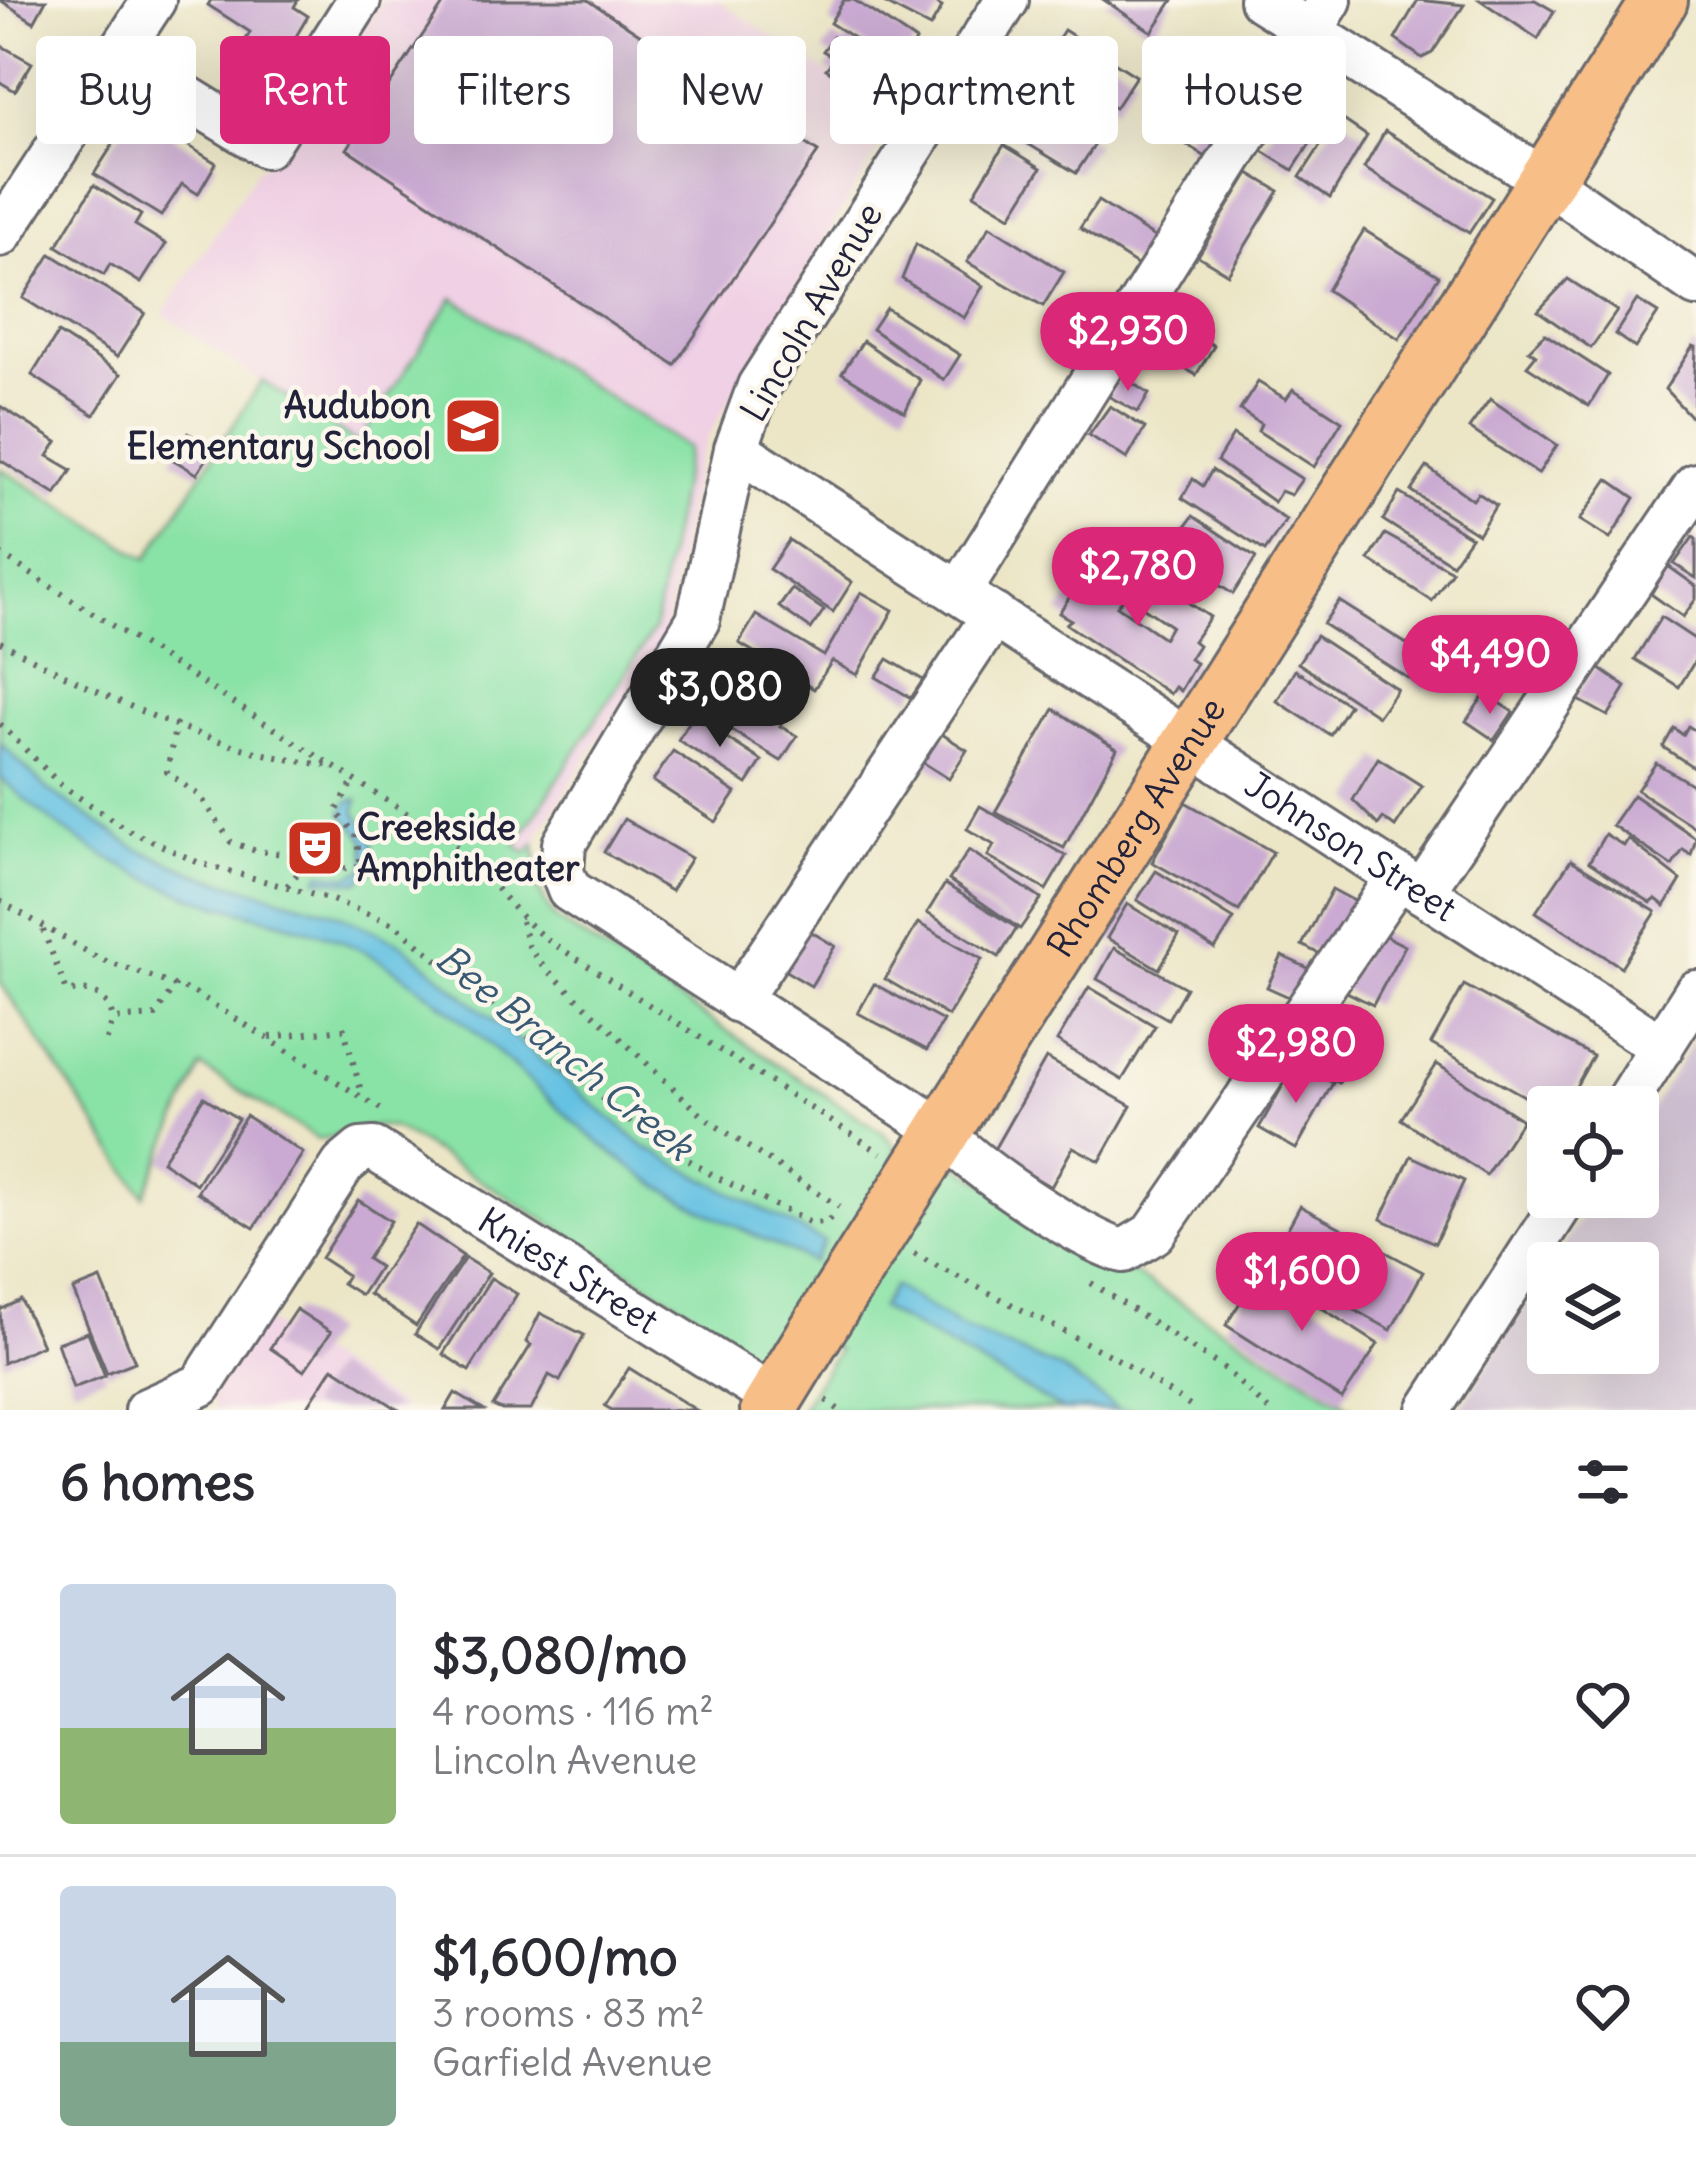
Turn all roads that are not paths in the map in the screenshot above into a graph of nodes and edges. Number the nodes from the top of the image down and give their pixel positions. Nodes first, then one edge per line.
1 (154, 0) edge
2 (359, 0) edge
3 (1007, 0) edge
4 (1261, 0) edge
5 (1660, 0) edge
6 (1319, 15) edge
7 (130, 36) edge
8 (196, 103) edge
9 (60, 144) edge
10 (1546, 181) junction
11 (0, 235) edge
12 (1696, 285) edge
13 (736, 449) junction
14 (1696, 485) edge
15 (976, 604) junction
16 (1187, 740) junction
17 (1410, 884) junction
18 (1696, 992) edge
19 (738, 1000) junction
20 (1661, 1047) junction
21 (1636, 1086) edge
22 (944, 1132) junction
23 (1552, 1218) edge
24 (771, 1405) edge
25 (146, 1410) edge
26 (1429, 1410) edge

1 - 7 street
2 - 8 street
3 - 13 street, Lincoln Avenue
4 - 6 street
5 - 10 main road, Rhomberg Avenue
6 - 10 street
6 - 15 street
9 - 11 street
10 - 12 street
10 - 16 main road, Rhomberg Avenue
13 - 15 street, Johnson Street
13 - 19 street, Lincoln Avenue
14 - 17 street
15 - 16 street, Johnson Street
15 - 19 street
16 - 17 street, Johnson Street
16 - 22 main road, Rhomberg Avenue
17 - 20 street, Johnson Street
17 - 22 street, Lincoln Avenue
18 - 20 street
19 - 22 street, Lincoln Avenue
20 - 21 street
22 - 24 main road, Rhomberg Avenue, bridge
23 - 26 street
24 - 25 street, Kniest Street

